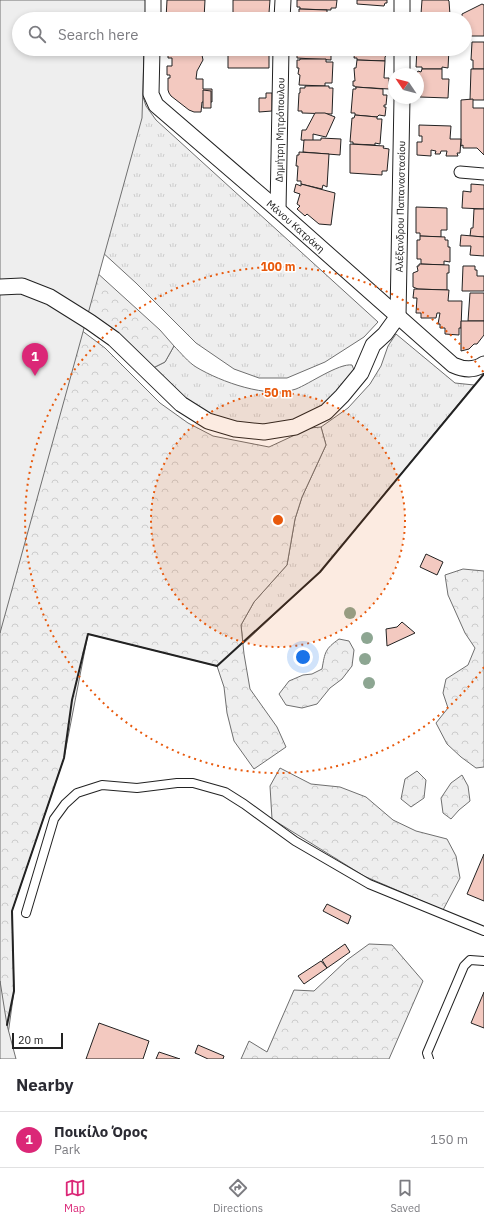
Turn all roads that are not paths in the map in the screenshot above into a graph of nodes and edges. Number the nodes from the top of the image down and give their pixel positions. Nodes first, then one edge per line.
1 (153, 0) edge
2 (282, 0) edge
3 (402, 0) edge
4 (153, 12) edge
5 (282, 12) edge
6 (402, 12) edge
7 (152, 56) edge
8 (282, 56) edge
9 (402, 56) edge
10 (402, 68) edge
11 (402, 104) edge
12 (460, 172) dead end
13 (484, 174) edge
14 (278, 210) junction
15 (0, 287) edge
16 (398, 316) junction
17 (484, 364) edge
18 (26, 912) dead end
19 (484, 931) edge
20 (484, 961) edge
21 (429, 1059) edge

1 - 4 street
2 - 5 street
3 - 6 street
7 - 14 street, Μάνου Κατράκη
8 - 14 street, Δημήτρη Μητρόπουλου
9 - 10 street
11 - 16 street, Αλέξανδρου Παπαναστασίου
12 - 13 street
14 - 16 street, Μάνου Κατράκη
15 - 16 street
16 - 17 street, Μάνου Κατράκη
18 - 19 lane
20 - 21 lane

